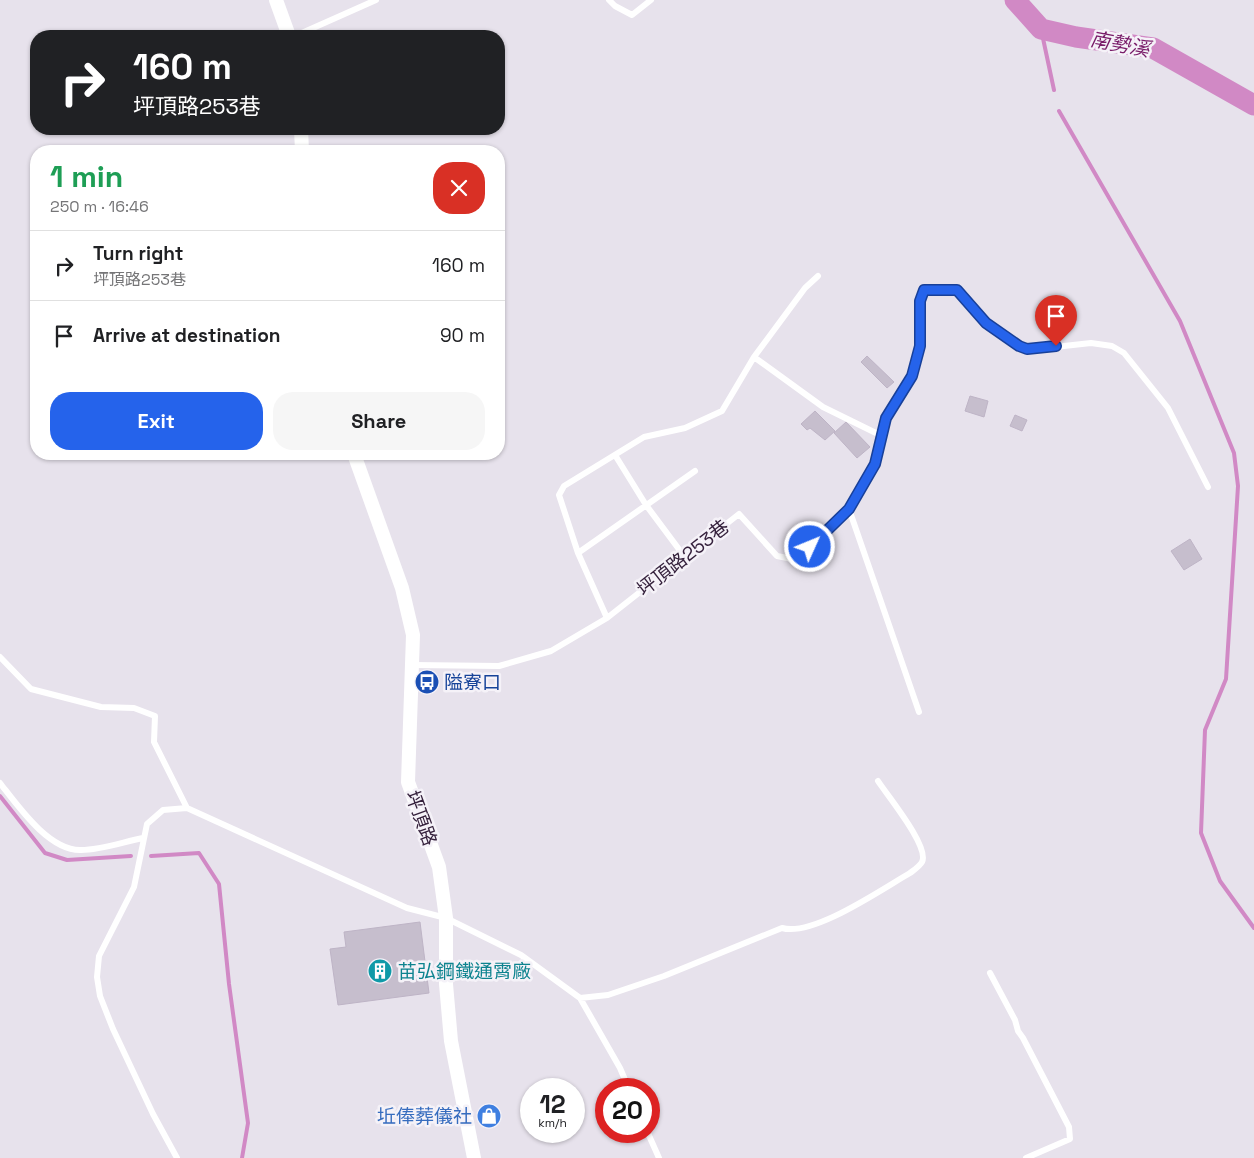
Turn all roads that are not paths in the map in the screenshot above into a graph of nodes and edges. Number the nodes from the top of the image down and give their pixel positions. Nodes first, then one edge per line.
1 (276, 0) edge
2 (376, 0) edge
3 (609, 0) edge
4 (651, 0) edge
5 (287, 30) edge
6 (308, 30) edge
7 (818, 276) dead end
8 (754, 357) junction
9 (880, 435) junction
10 (616, 455) junction
11 (356, 460) edge
12 (695, 471) dead end
13 (1208, 487) dead end
14 (646, 504) junction
15 (849, 509) junction
16 (578, 553) junction
17 (684, 556) junction
18 (607, 618) junction
19 (0, 657) edge
20 (413, 665) junction
21 (919, 712) dead end
22 (878, 781) dead end
23 (0, 783) edge
24 (187, 808) junction
25 (142, 838) junction
26 (446, 918) junction
27 (990, 973) dead end
28 (580, 998) junction
29 (624, 1078) edge
30 (652, 1143) edge
31 (177, 1158) edge
32 (474, 1158) edge
33 (659, 1158) edge
34 (1026, 1158) edge

1 - 5 street
2 - 6 lane
3 - 4 lane
7 - 8 lane
8 - 9 lane
8 - 10 lane
9 - 13 lane, 坪頂路253巷
9 - 15 lane, 坪頂路253巷
10 - 14 lane
10 - 16 lane
11 - 20 street, 坪頂路
12 - 14 lane
14 - 16 lane
14 - 17 lane
15 - 17 lane, 坪頂路253巷
15 - 21 lane
16 - 18 lane
17 - 18 lane, 坪頂路253巷
18 - 20 lane, 坪頂路253巷
19 - 24 lane
20 - 26 street, 坪頂路
22 - 28 lane
23 - 25 lane
24 - 25 lane
24 - 26 lane
25 - 31 lane
26 - 28 lane
26 - 32 street, 坪頂路
27 - 34 lane
28 - 29 lane
30 - 33 lane

